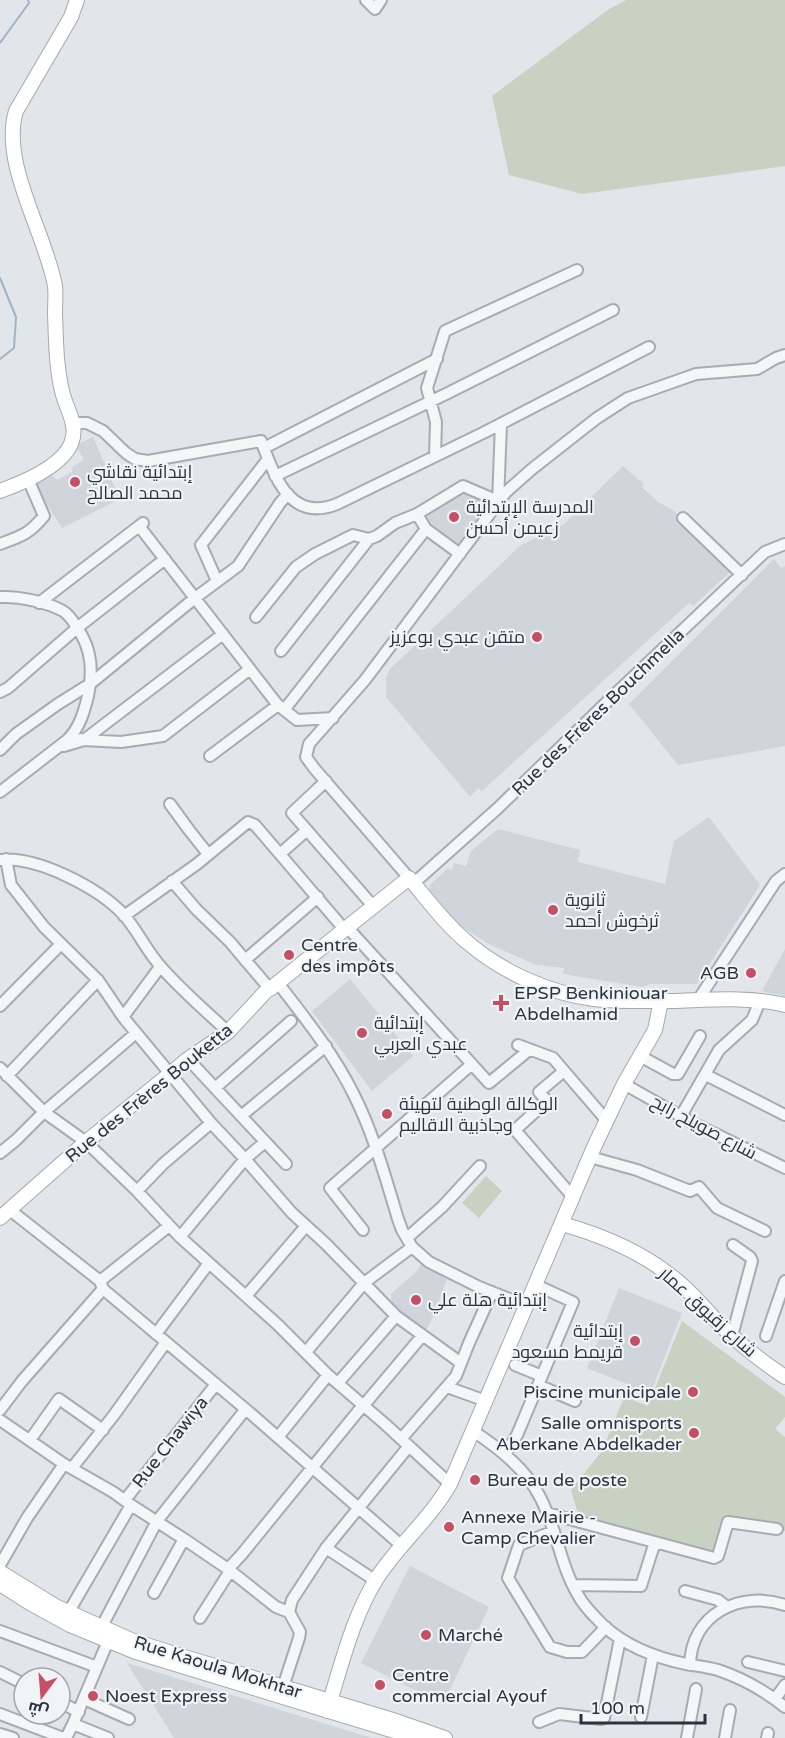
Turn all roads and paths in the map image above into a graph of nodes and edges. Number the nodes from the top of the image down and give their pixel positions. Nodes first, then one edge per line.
1 (77, 0) edge
2 (366, 0) edge
3 (381, 0) edge
4 (578, 270) dead end
5 (613, 310) dead end
6 (649, 347) dead end
7 (785, 356) edge
8 (437, 359) junction
9 (430, 402) junction
10 (73, 423) junction
11 (501, 424) junction
12 (264, 448) junction
13 (435, 456) junction
14 (268, 459) junction
15 (275, 476) junction
16 (28, 479) junction
17 (0, 491) edge
18 (288, 494) junction
19 (498, 504) junction
20 (417, 514) junction
21 (683, 518) dead end
22 (426, 529) junction
23 (369, 539) junction
24 (0, 544) edge
25 (785, 544) edge
26 (460, 554) junction
27 (165, 559) junction
28 (742, 575) junction
29 (217, 581) junction
30 (0, 597) edge
31 (195, 598) junction
32 (39, 603) junction
33 (256, 618) dead end
34 (77, 628) junction
35 (223, 634) junction
36 (281, 651) dead end
37 (250, 669) junction
38 (90, 684) junction
39 (0, 692) edge
40 (281, 708) junction
41 (333, 718) junction
42 (73, 734) junction
43 (84, 740) junction
44 (57, 748) junction
45 (0, 750) edge
46 (210, 756) dead end
47 (326, 781) junction
48 (0, 792) edge
49 (170, 804) dead end
50 (307, 830) junction
51 (208, 854) junction
52 (280, 854) junction
53 (3, 859) edge
54 (785, 873) edge
55 (172, 881) junction
56 (411, 881) junction
57 (318, 897) junction
58 (373, 906) junction
59 (124, 916) junction
60 (346, 928) junction
61 (61, 944) junction
62 (245, 960) junction
63 (160, 967) junction
64 (98, 980) junction
65 (273, 985) junction
66 (698, 1000) junction
67 (661, 1001) junction
68 (760, 1001) junction
69 (785, 1005) edge
70 (0, 1006) edge
71 (123, 1017) junction
72 (291, 1022) dead end
73 (228, 1032) junction
74 (136, 1033) junction
75 (700, 1036) dead end
76 (518, 1045) dead end
77 (326, 1046) junction
78 (529, 1050) junction
79 (640, 1056) junction
80 (188, 1059) junction
81 (472, 1064) junction
82 (564, 1071) junction
83 (4, 1072) edge
84 (170, 1074) junction
85 (706, 1074) junction
86 (624, 1084) junction
87 (215, 1088) junction
88 (44, 1112) junction
89 (785, 1115) edge
90 (241, 1116) junction
91 (681, 1116) junction
92 (607, 1121) junction
93 (211, 1123) junction
94 (86, 1142) junction
95 (265, 1142) junction
96 (376, 1147) junction
97 (0, 1153) edge
98 (590, 1157) junction
99 (246, 1159) junction
100 (286, 1164) dead end
101 (480, 1166) dead end
102 (785, 1168) edge
103 (137, 1191) junction
104 (573, 1197) junction
105 (5, 1214) edge
106 (562, 1224) junction
107 (169, 1226) junction
108 (306, 1226) junction
109 (363, 1230) dead end
110 (765, 1231) dead end
111 (180, 1237) junction
112 (410, 1242) junction
113 (733, 1245) dead end
114 (209, 1263) junction
115 (785, 1281) edge
116 (364, 1283) junction
117 (102, 1285) junction
118 (536, 1285) junction
119 (492, 1292) junction
120 (246, 1296) junction
121 (527, 1306) junction
122 (396, 1316) junction
123 (156, 1334) junction
124 (422, 1336) junction
125 (732, 1336) junction
126 (766, 1336) dead end
127 (166, 1342) junction
128 (306, 1352) junction
129 (461, 1363) junction
130 (515, 1365) dead end
131 (328, 1375) junction
132 (785, 1377) edge
133 (540, 1380) junction
134 (338, 1383) junction
135 (216, 1384) junction
136 (447, 1387) junction
137 (486, 1401) junction
138 (575, 1401) dead end
139 (364, 1404) junction
140 (0, 1410) edge
141 (245, 1410) junction
142 (0, 1420) edge
143 (103, 1430) junction
144 (473, 1431) junction
145 (278, 1437) junction
146 (30, 1440) junction
147 (405, 1442) junction
148 (505, 1455) junction
149 (68, 1466) junction
150 (313, 1467) junction
151 (450, 1484) junction
152 (128, 1503) junction
153 (358, 1508) junction
154 (548, 1513) junction
155 (157, 1521) junction
156 (777, 1529) dead end
157 (554, 1531) junction
158 (184, 1539) junction
159 (655, 1542) junction
160 (402, 1546) junction
161 (327, 1548) junction
162 (0, 1565) edge
163 (229, 1570) junction
164 (0, 1572) edge
165 (376, 1581) junction
166 (0, 1584) edge
167 (573, 1585) junction
168 (685, 1591) dead end
169 (154, 1593) dead end
170 (785, 1605) edge
171 (727, 1607) junction
172 (289, 1612) junction
173 (69, 1613) junction
174 (200, 1618) dead end
175 (606, 1627) junction
176 (101, 1628) junction
177 (0, 1631) edge
178 (620, 1638) junction
179 (108, 1641) junction
180 (653, 1655) junction
181 (748, 1662) dead end
182 (690, 1665) junction
183 (97, 1667) junction
184 (785, 1671) edge
185 (785, 1685) edge
186 (283, 1687) junction
187 (696, 1689) dead end
188 (84, 1699) junction
189 (775, 1699) junction
190 (329, 1706) junction
191 (785, 1707) edge
192 (72, 1708) edge
193 (730, 1710) dead end
194 (79, 1712) junction
195 (0, 1714) edge
196 (641, 1717) dead end
197 (129, 1719) dead end
198 (539, 1722) dead end
199 (74, 1724) junction
200 (0, 1734) edge
201 (13, 1738) edge
202 (65, 1738) edge
203 (108, 1738) edge
204 (417, 1738) edge
205 (445, 1738) edge
206 (687, 1738) edge
207 (725, 1738) edge

1 - 10 main road
2 - 3 street
4 - 8 street
5 - 9 street
6 - 11 street
7 - 19 street
8 - 9 street
8 - 12 street
9 - 13 street
9 - 15 street
10 - 12 street
10 - 16 main road
11 - 13 street
11 - 19 street
12 - 14 street
13 - 18 street
14 - 15 street
14 - 29 street
15 - 18 street
16 - 17 main road
16 - 24 street
18 - 29 street
19 - 20 street
19 - 26 street
20 - 22 street
20 - 23 street
21 - 28 street
22 - 26 street
22 - 40 street
23 - 33 street
23 - 36 street
25 - 28 street, Rue des Frères Bouchmella
26 - 41 street
27 - 31 street
27 - 32 street
27 - 34 street
28 - 56 street, Rue des Frères Bouchmella
29 - 31 street
30 - 32 street
31 - 35 street
31 - 38 street
32 - 34 street
34 - 38 street
34 - 39 street
35 - 37 street
35 - 43 street
37 - 40 street
37 - 43 street
38 - 42 street
38 - 45 street
40 - 41 street
40 - 46 street
41 - 47 street
42 - 43 street
42 - 44 street
43 - 44 street
44 - 48 street
47 - 50 street
47 - 56 street
49 - 51 street
50 - 52 street
50 - 58 street
51 - 52 street
51 - 55 street
52 - 57 street
53 - 59 street
53 - 61 street
54 - 66 street
55 - 59 street
55 - 62 street
56 - 58 main road, Rue des Frères Bouketta
56 - 67 main road
57 - 60 street
57 - 62 street
58 - 60 main road, Rue des Frères Bouketta
59 - 63 street
60 - 65 main road, Rue des Frères Bouketta
60 - 81 street
61 - 64 street
61 - 70 street
62 - 65 street
63 - 71 street
63 - 73 street
64 - 71 street
64 - 83 street
65 - 73 main road, Rue des Frères Bouketta
65 - 77 street
66 - 67 main road
66 - 68 main road
67 - 79 main road
68 - 69 main road
68 - 85 street
71 - 74 street
72 - 87 street
73 - 80 main road, Rue des Frères Bouketta
74 - 84 street
74 - 88 street
75 - 79 street
76 - 78 street
77 - 90 street
77 - 96 street
78 - 81 street
78 - 82 street
79 - 86 main road
80 - 84 main road, Rue des Frères Bouketta
80 - 87 street
81 - 96 street
82 - 92 street
82 - 104 street
83 - 88 street
84 - 93 street
84 - 94 main road, Rue des Frères Bouketta
85 - 89 street
85 - 91 street
86 - 91 street, شارع صويلح رابح
86 - 92 main road
87 - 90 street
88 - 94 street
88 - 97 street
90 - 95 street
91 - 102 street, شارع صويلح رابح
92 - 98 main road
93 - 99 street
93 - 103 street
94 - 103 street
94 - 105 main road, Rue des Frères Bouketta
95 - 99 street
95 - 100 street
96 - 109 street
96 - 112 street
98 - 104 main road
98 - 110 street
99 - 108 street
99 - 111 street
101 - 112 street
103 - 107 street
104 - 106 main road
105 - 117 street
106 - 118 main road
106 - 125 main road, شارع زقيوق عمار
107 - 111 street
107 - 117 street
108 - 116 street
108 - 120 street
111 - 114 street
112 - 116 street
112 - 119 street
113 - 125 street
114 - 120 street
114 - 123 street
115 - 126 street
116 - 122 street
116 - 128 street
117 - 123 street
117 - 140 street
118 - 121 main road
118 - 133 street
119 - 121 street
119 - 129 street
120 - 128 street
121 - 137 main road
122 - 124 street
122 - 134 street
123 - 127 street
124 - 129 street
124 - 139 street
125 - 132 main road, شارع زقيوق عمار
127 - 135 street
127 - 143 street
128 - 131 street
129 - 136 street
130 - 133 street
131 - 134 street
131 - 145 street
133 - 138 street
133 - 148 street
134 - 139 street
135 - 141 street
135 - 152 street, Rue Chawiya
136 - 137 street
136 - 147 street
137 - 144 main road
139 - 147 street
139 - 150 street
141 - 145 street
141 - 155 street
142 - 146 street
143 - 146 street
143 - 149 street
144 - 148 street
144 - 151 main road
145 - 150 street
146 - 149 street
147 - 151 street
147 - 153 street
148 - 154 street
149 - 152 street
149 - 162 street
150 - 153 street
150 - 163 street
151 - 160 main road
152 - 155 street
152 - 173 street, Rue Chawiya
153 - 160 street
153 - 161 street
154 - 157 street
154 - 159 street
155 - 158 street
155 - 176 street
156 - 159 street
157 - 167 street
157 - 175 street
158 - 163 street
158 - 169 street
159 - 167 street
160 - 165 main road
161 - 165 street
161 - 172 street
163 - 172 street
163 - 174 street
164 - 173 main road, Rue Kaoula Mokhtar
165 - 190 main road
166 - 179 main road, Rue Kaoula Mokhtar
167 - 175 street
168 - 171 street
170 - 171 street
171 - 182 street
172 - 186 street
173 - 176 main road, Rue Kaoula Mokhtar
175 - 178 street
176 - 186 main road, Rue Kaoula Mokhtar
177 - 183 street
178 - 180 street
178 - 198 street
179 - 183 street
179 - 190 main road, Rue Kaoula Mokhtar
180 - 182 street
180 - 196 street
181 - 184 street
182 - 189 street
183 - 188 street
185 - 189 street
186 - 190 main road, Rue Kaoula Mokhtar
187 - 206 street
188 - 194 street
188 - 197 street
189 - 191 street
190 - 204 main road, Rue Kaoula Mokhtar
190 - 205 main road, Rue Kaoula Mokhtar
192 - 194 street
193 - 207 street
194 - 199 street
195 - 202 street
199 - 202 street
199 - 203 street
200 - 201 street

